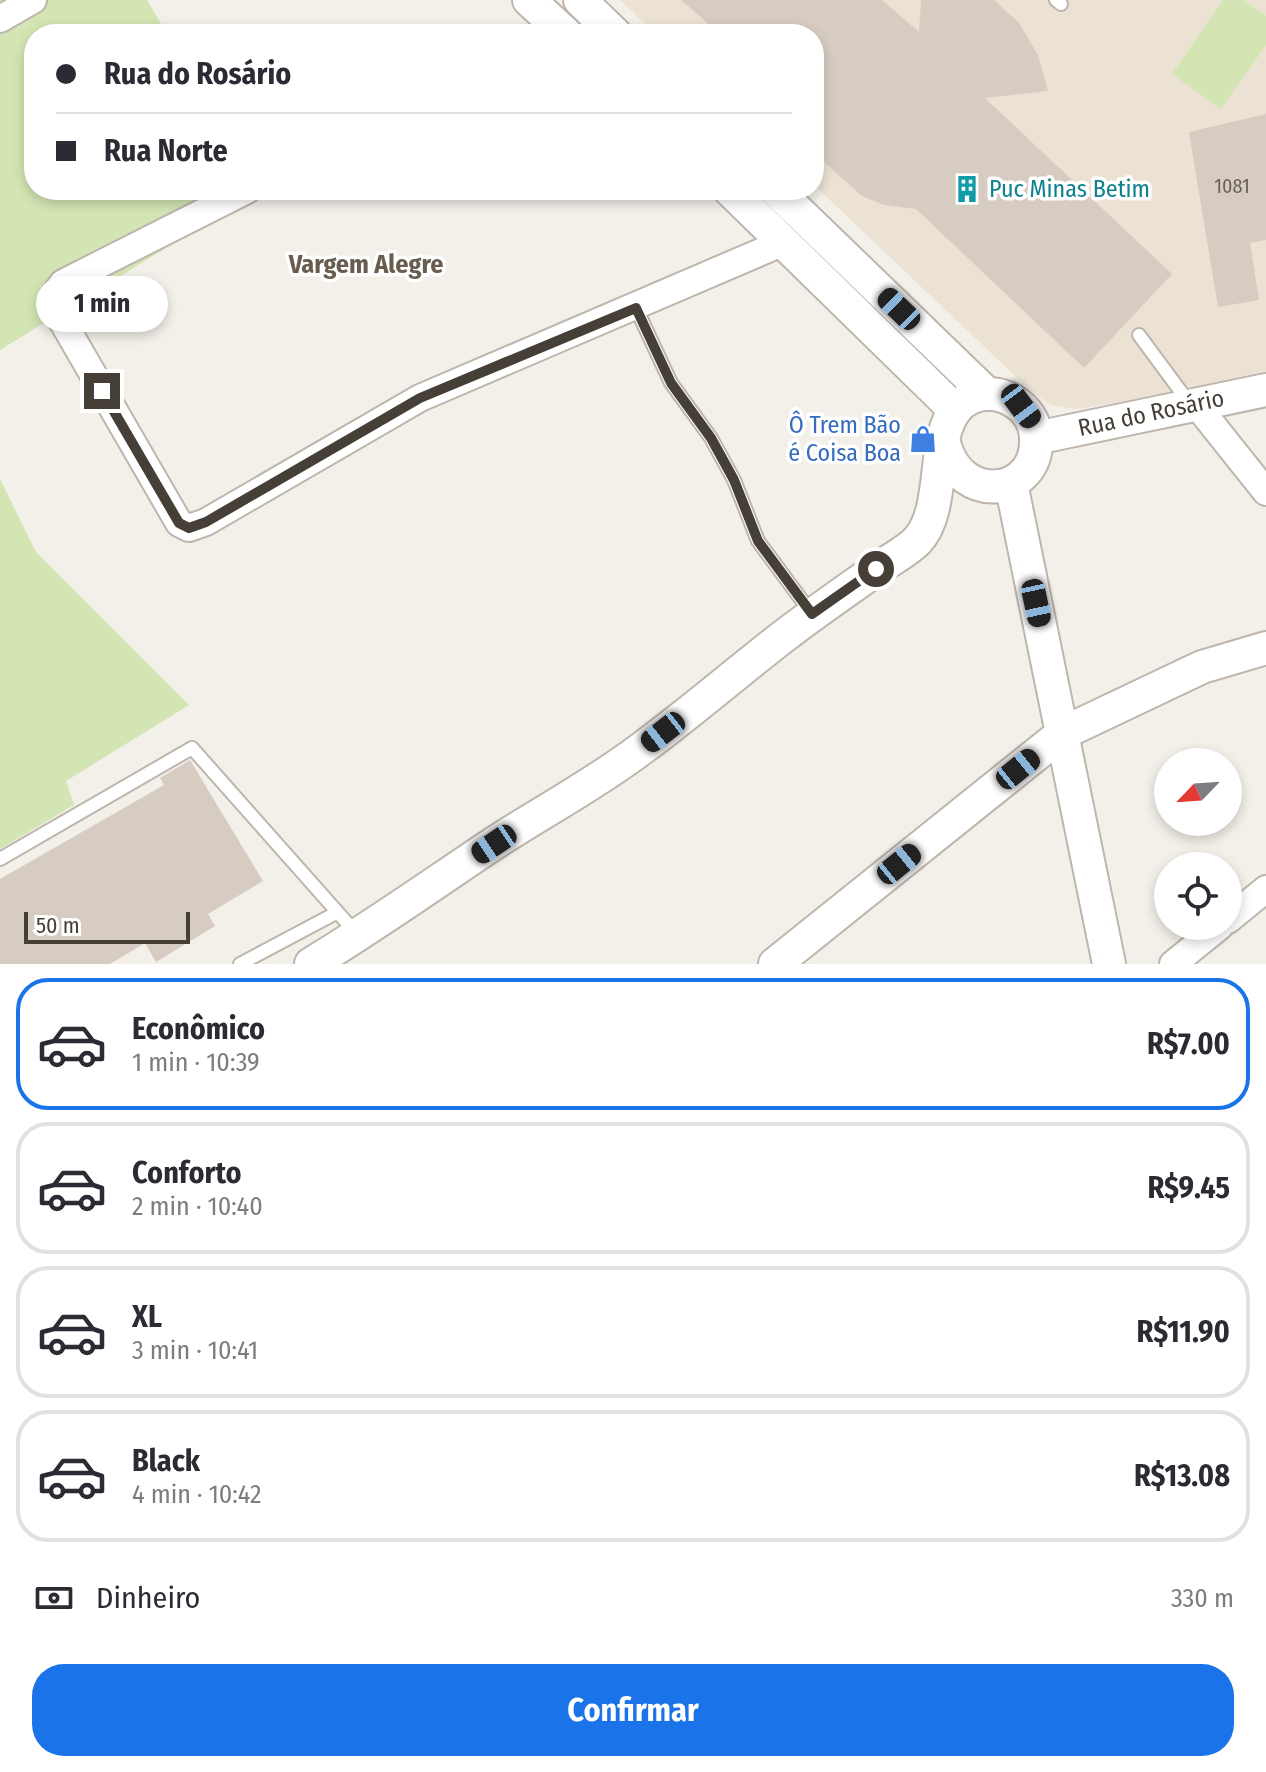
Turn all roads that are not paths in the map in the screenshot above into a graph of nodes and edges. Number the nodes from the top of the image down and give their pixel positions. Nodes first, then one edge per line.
1 (33, 0) edge
2 (529, 0) edge
3 (580, 0) edge
4 (0, 19) edge
5 (555, 24) edge
6 (605, 24) edge
7 (227, 200) edge
8 (740, 200) edge
9 (786, 200) edge
10 (784, 242) junction
11 (636, 308) junction
12 (1139, 335) dead end
13 (1266, 390) edge
14 (987, 394) junction
15 (1193, 403) junction
16 (955, 410) junction
17 (1036, 438) junction
18 (944, 443) junction
19 (1011, 483) junction
20 (1266, 492) edge
21 (812, 614) junction
22 (1266, 648) edge
23 (1063, 733) junction
24 (0, 859) edge
25 (1266, 889) edge
26 (1242, 909) edge
27 (336, 913) junction
28 (359, 935) junction
29 (1203, 940) edge
30 (240, 964) edge
31 (311, 964) edge
32 (775, 964) edge
33 (1109, 964) edge
34 (1173, 964) edge

1 - 4 street
2 - 5 street
3 - 6 street
7 - 11 street
8 - 10 street
9 - 14 street
10 - 11 street
10 - 16 street
11 - 21 lane
12 - 15 lane
13 - 15 street, Rua do Rosário
14 - 16 street
14 - 17 street
15 - 17 street, Rua do Rosário
15 - 20 street
16 - 18 street
17 - 19 street
18 - 19 street
18 - 21 street
19 - 23 street
21 - 28 street
22 - 23 street
23 - 32 street
23 - 33 street
24 - 27 lane
25 - 26 street
27 - 28 lane
27 - 30 lane
28 - 31 street
29 - 34 street

